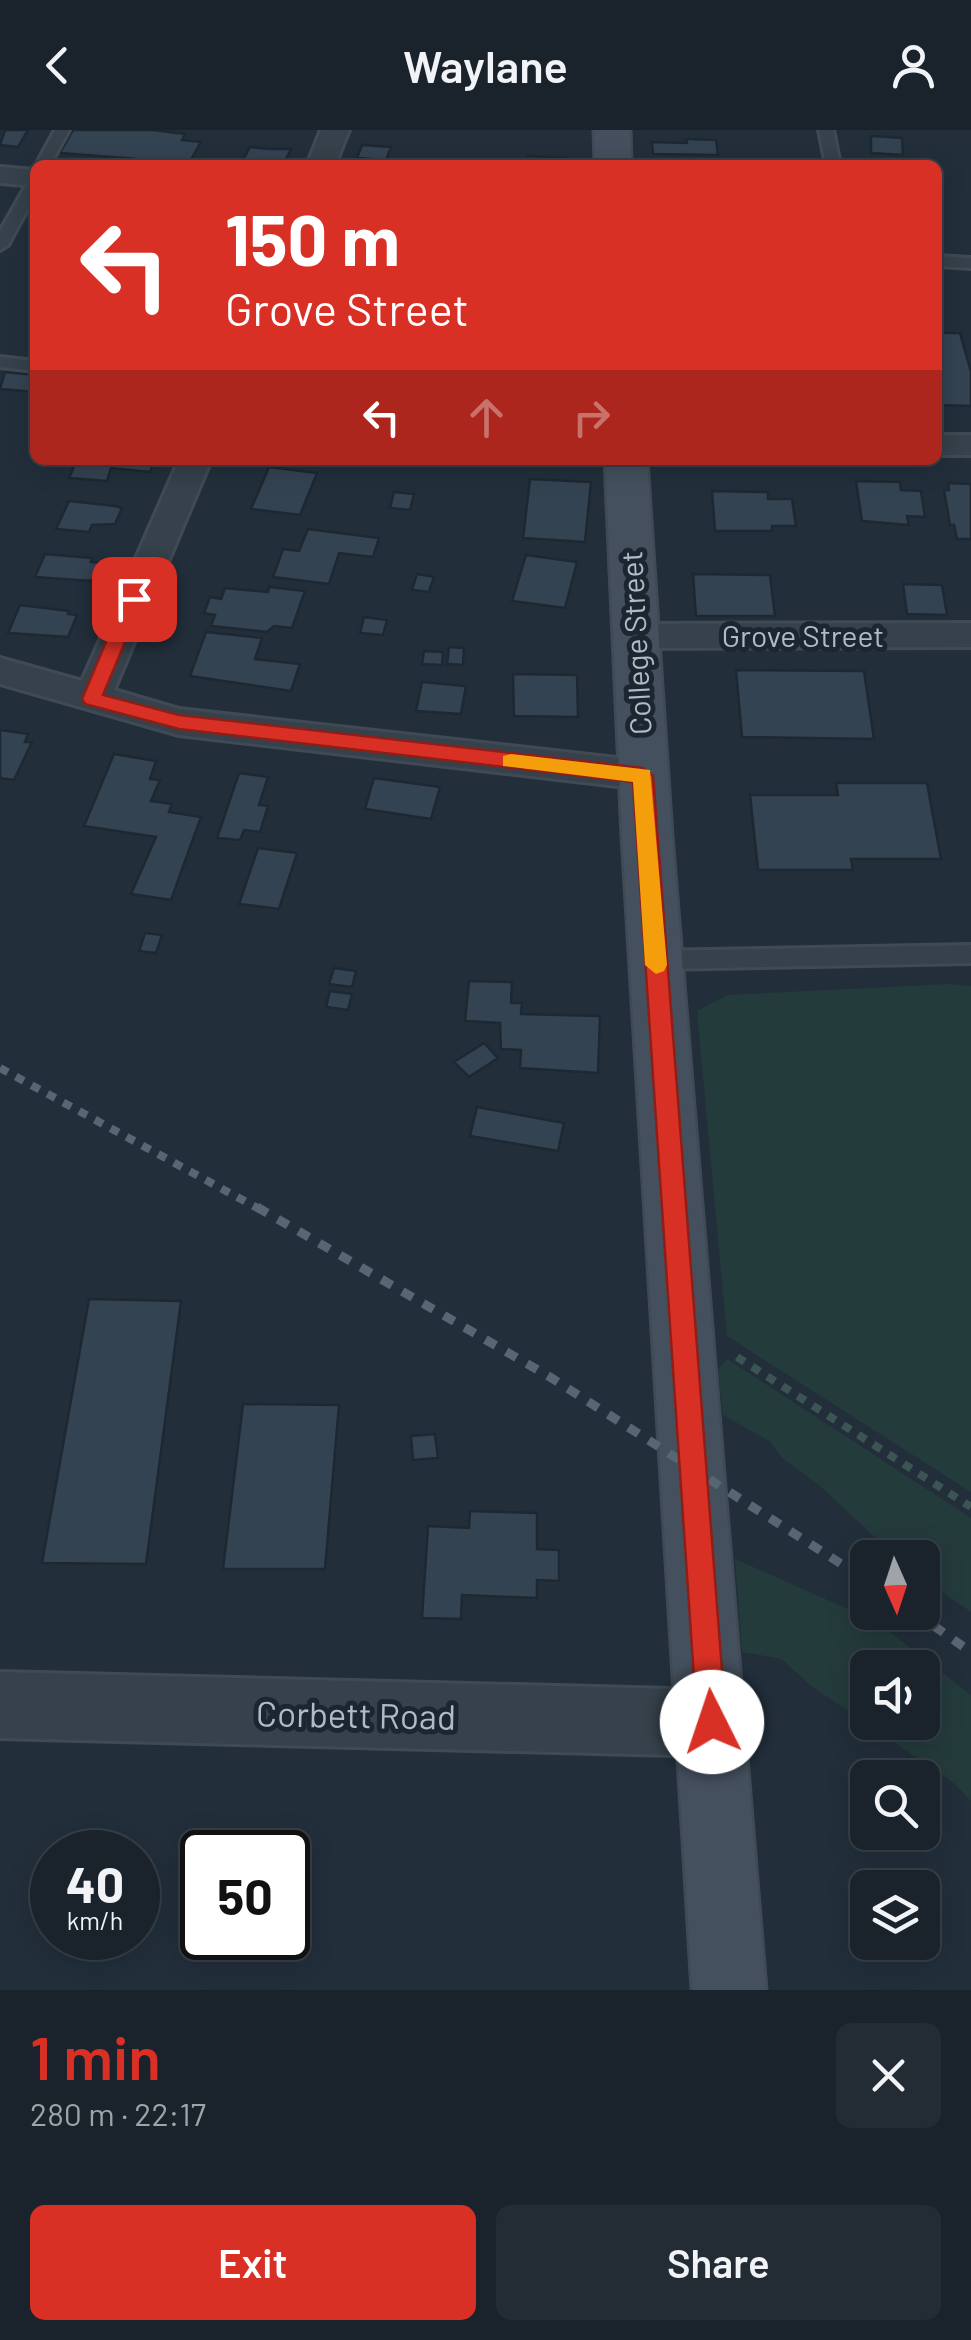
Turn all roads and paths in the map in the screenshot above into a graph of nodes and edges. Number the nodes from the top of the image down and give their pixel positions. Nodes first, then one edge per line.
1 (62, 130) edge
2 (335, 130) edge
3 (612, 130) edge
4 (826, 130) edge
5 (46, 160) edge
6 (322, 160) edge
7 (613, 160) edge
8 (832, 160) edge
9 (0, 175) edge
10 (30, 179) edge
11 (30, 189) edge
12 (0, 245) edge
13 (942, 261) edge
14 (971, 263) edge
15 (0, 362) edge
16 (30, 365) edge
17 (942, 445) edge
18 (971, 445) edge
19 (193, 465) edge
20 (626, 465) edge
21 (971, 635) edge
22 (635, 636) junction
23 (0, 670) edge
24 (92, 699) junction
25 (643, 776) junction
26 (971, 954) edge
27 (656, 960) junction
28 (724, 1348) dead end
29 (971, 1507) edge
30 (0, 1705) edge
31 (712, 1722) junction
32 (729, 1990) edge

1 - 5 lane
2 - 6 street
3 - 7 main road
4 - 8 lane
9 - 10 street
11 - 12 lane
13 - 14 lane
15 - 16 lane
17 - 18 street
19 - 24 street
20 - 22 main road, College Street
21 - 22 street, Grove Street
22 - 25 main road, College Street
23 - 24 street
24 - 25 street
25 - 27 main road, College Street
26 - 27 lane
27 - 31 main road, College Street
28 - 29 path
30 - 31 street, Corbett Road
31 - 32 main road, College Street

